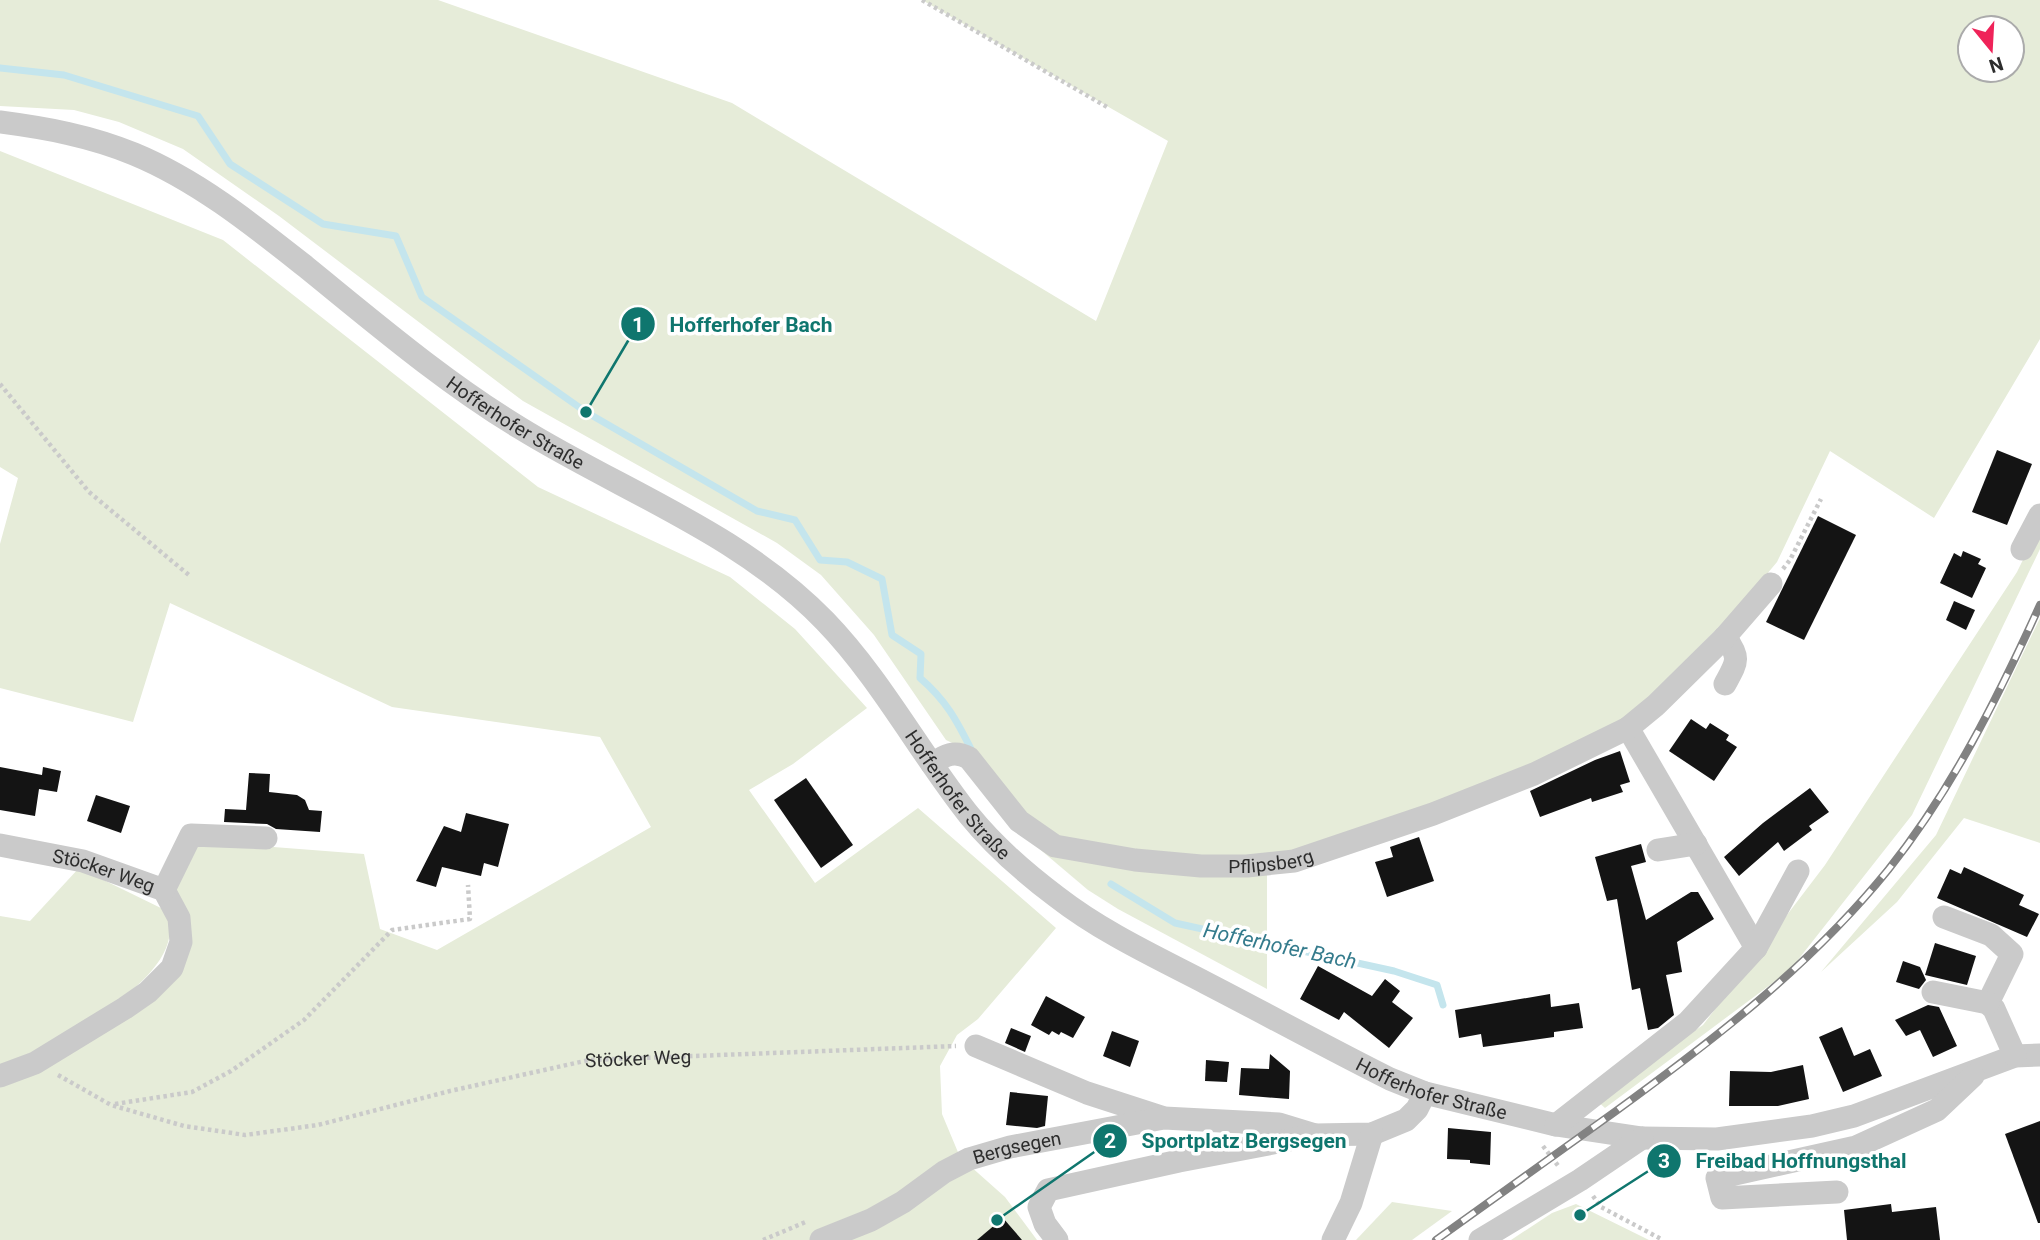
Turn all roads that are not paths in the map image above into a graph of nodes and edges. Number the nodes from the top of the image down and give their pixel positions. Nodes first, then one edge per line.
1 (0, 122) edge
2 (2040, 515) edge
3 (2022, 549) dead end
4 (1771, 584) road end
5 (1725, 637) junction
6 (1725, 684) dead end
7 (1628, 728) junction
8 (932, 764) junction
9 (266, 838) dead end
10 (1696, 844) junction
11 (0, 845) edge
12 (1658, 850) dead end
13 (1798, 871) dead end
14 (164, 890) junction
15 (1944, 917) dead end
16 (1756, 948) junction
17 (1933, 992) dead end
18 (1988, 1003) junction
19 (976, 1046) road end
20 (2040, 1055) edge
21 (2015, 1056) junction
22 (1983, 1067) junction
23 (0, 1076) edge
24 (1425, 1093) junction
25 (1164, 1118) junction
26 (1556, 1125) junction
27 (1372, 1134) junction
28 (1315, 1135) junction
29 (1642, 1138) junction
30 (1837, 1192) dead end
31 (821, 1240) edge
32 (1057, 1240) edge
33 (1333, 1240) edge
34 (1480, 1240) edge

1 - 8 street, Hofferhofer Straße
2 - 3 street
4 - 5 street, Pflipsberg
5 - 6 street
5 - 7 street, Pflipsberg
7 - 8 street, Pflipsberg
7 - 10 street
8 - 24 street, Hofferhofer Straße
9 - 14 street
10 - 12 street
10 - 16 street
11 - 14 street, Stöcker Weg
13 - 16 street
14 - 23 street, Stöcker Weg
15 - 18 street
16 - 26 street
17 - 18 street
18 - 21 street
19 - 25 street
20 - 21 street, Hofferhofer Straße
21 - 22 street, Hofferhofer Straße
22 - 29 street, Hofferhofer Straße
22 - 30 street
24 - 26 street, Hofferhofer Straße
24 - 27 street, Bergsegen
25 - 28 street, Bergsegen
25 - 31 street, Bergsegen
26 - 29 street, Hofferhofer Straße
27 - 28 street, Bergsegen
27 - 33 street
28 - 32 street, Bergsegen
29 - 34 street

